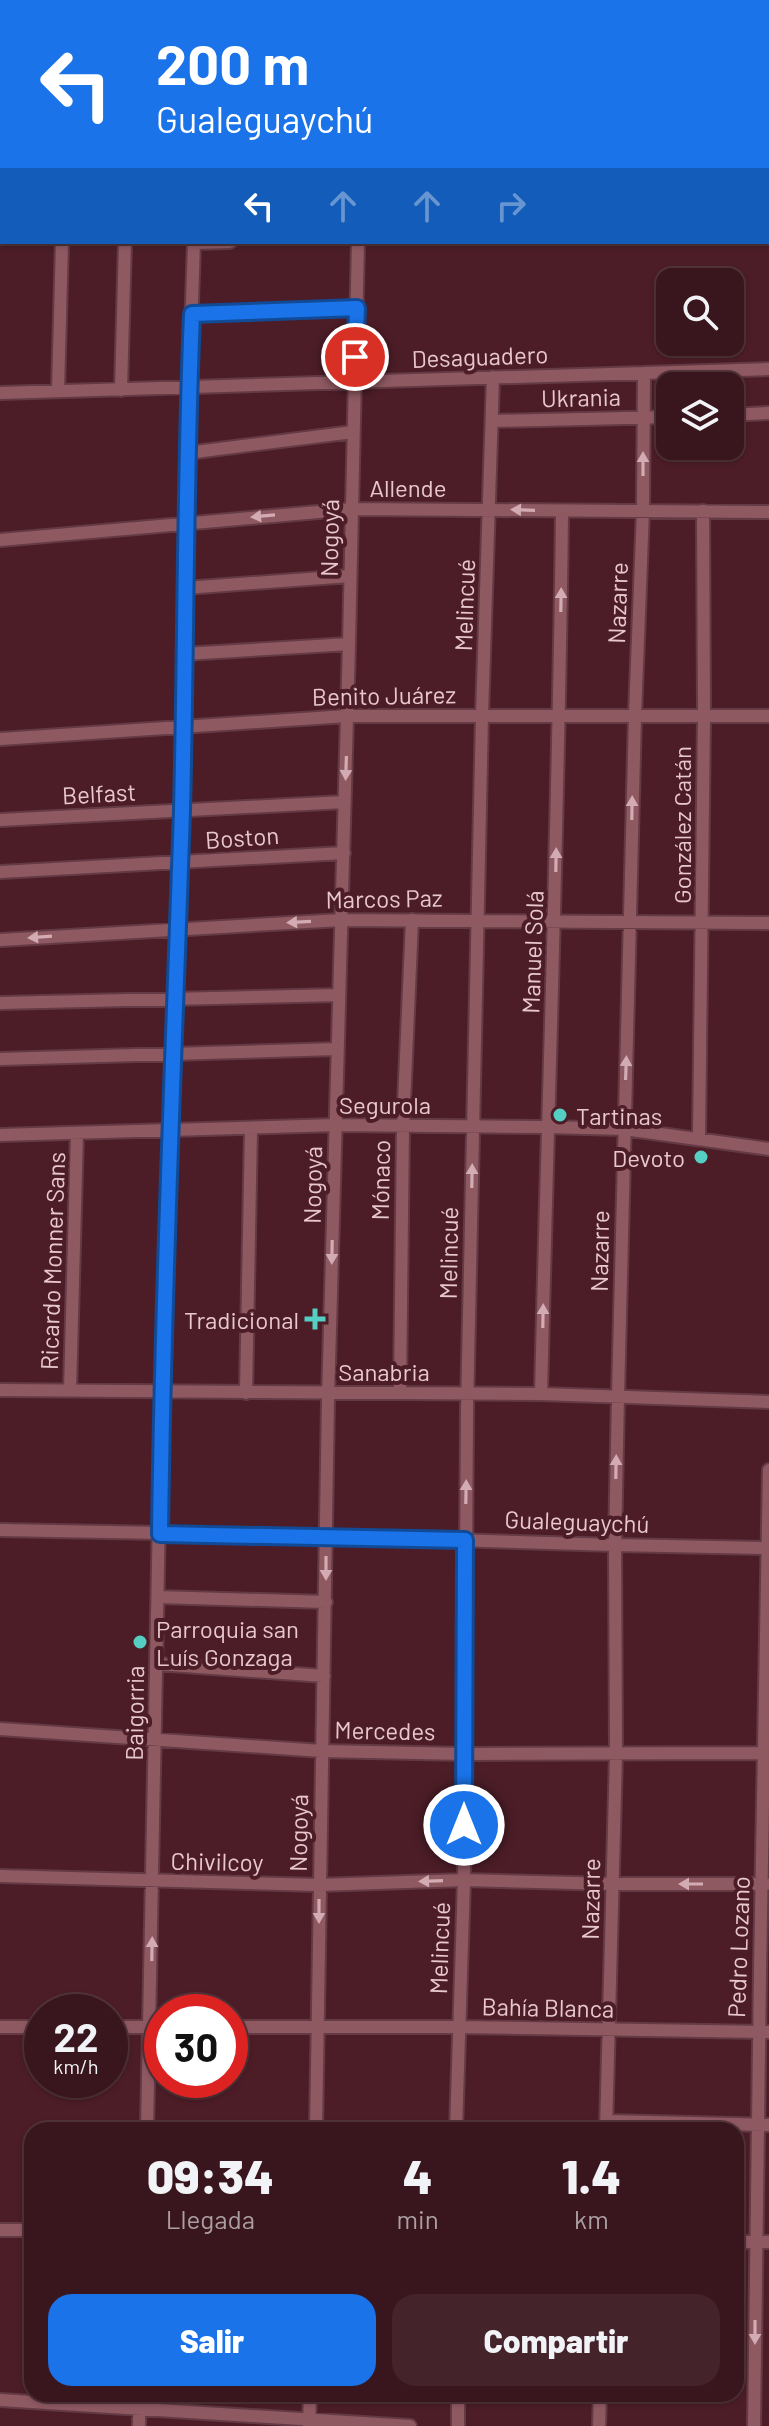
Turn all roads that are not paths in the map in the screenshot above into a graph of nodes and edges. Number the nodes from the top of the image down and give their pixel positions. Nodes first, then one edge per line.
1 (62, 244) edge
2 (125, 244) edge
3 (194, 244) edge
4 (358, 244) edge
5 (357, 308) junction
6 (192, 314) junction
7 (769, 369) edge
8 (644, 373) junction
9 (493, 377) junction
10 (354, 382) junction
11 (189, 388) junction
12 (121, 390) junction
13 (58, 391) junction
14 (0, 393) edge
15 (769, 413) edge
16 (744, 414) edge
17 (643, 418) junction
18 (656, 418) edge
19 (492, 421) junction
20 (353, 432) junction
21 (187, 453) junction
22 (352, 509) junction
23 (490, 509) junction
24 (643, 510) junction
25 (562, 511) junction
26 (703, 511) junction
27 (769, 512) edge
28 (186, 523) junction
29 (0, 540) edge
30 (350, 576) junction
31 (185, 588) junction
32 (349, 644) junction
33 (184, 654) junction
34 (482, 715) junction
35 (560, 715) junction
36 (635, 715) junction
37 (347, 716) junction
38 (704, 716) junction
39 (769, 716) edge
40 (184, 727) junction
41 (0, 739) edge
42 (344, 802) junction
43 (182, 810) junction
44 (0, 820) edge
45 (344, 853) junction
46 (180, 863) junction
47 (0, 872) edge
48 (341, 920) junction
49 (412, 920) junction
50 (478, 920) junction
51 (555, 921) junction
52 (630, 921) junction
53 (702, 922) junction
54 (769, 923) edge
55 (177, 928) junction
56 (0, 940) edge
57 (339, 995) junction
58 (175, 1000) junction
59 (0, 1003) edge
60 (337, 1049) junction
61 (173, 1054) junction
62 (0, 1059) edge
63 (336, 1125) junction
64 (403, 1126) junction
65 (474, 1127) junction
66 (547, 1127) junction
67 (251, 1128) junction
68 (624, 1129) junction
69 (170, 1130) junction
70 (77, 1133) junction
71 (0, 1135) edge
72 (699, 1138) junction
73 (769, 1149) edge
74 (0, 1390) edge
75 (70, 1390) junction
76 (162, 1392) junction
77 (400, 1392) junction
78 (246, 1393) junction
79 (328, 1393) junction
80 (467, 1393) junction
81 (541, 1394) junction
82 (618, 1396) junction
83 (769, 1402) edge
84 (769, 1470) edge
85 (0, 1530) edge
86 (160, 1534) junction
87 (326, 1536) junction
88 (465, 1540) junction
89 (615, 1545) junction
90 (768, 1548) edge
91 (158, 1597) junction
92 (326, 1602) junction
93 (157, 1664) junction
94 (324, 1676) junction
95 (0, 1729) edge
96 (155, 1739) junction
97 (322, 1751) junction
98 (767, 1753) edge
99 (464, 1754) junction
100 (616, 1754) junction
101 (0, 1876) edge
102 (464, 1880) junction
103 (153, 1881) junction
104 (612, 1884) junction
105 (765, 1884) edge
106 (319, 1885) junction
107 (155, 1994) edge
108 (0, 2027) edge
109 (24, 2027) edge
110 (248, 2027) edge
111 (458, 2027) junction
112 (318, 2028) junction
113 (609, 2031) junction
114 (763, 2032) edge
115 (150, 2098) edge
116 (148, 2122) edge
117 (316, 2122) edge
118 (456, 2122) edge
119 (606, 2122) edge
120 (762, 2125) edge
121 (0, 2230) edge
122 (24, 2230) edge
123 (762, 2242) edge
124 (0, 2400) edge
125 (24, 2402) edge
126 (28, 2402) edge
127 (139, 2402) edge
128 (310, 2402) edge
129 (458, 2402) edge
130 (600, 2402) edge
131 (139, 2410) junction
132 (309, 2422) edge
133 (139, 2426) edge
134 (410, 2426) edge
135 (458, 2426) edge
136 (599, 2426) edge
137 (754, 2426) edge

1 - 13 street
2 - 12 street
3 - 6 street, Baigorria
4 - 5 street, Nogoyá
5 - 6 street
5 - 10 street, Nogoyá
6 - 11 street, Baigorria
7 - 8 street, Desaguadero
8 - 9 street, Desaguadero
8 - 17 street, Nazarre
9 - 10 street, Desaguadero
9 - 19 street, Melincué
10 - 11 street, Desaguadero
10 - 20 street, Nogoyá
11 - 12 street, Desaguadero
11 - 21 street, Baigorria
12 - 13 street, Desaguadero
13 - 14 street, Desaguadero
15 - 16 street
17 - 18 street, Ukrania
17 - 19 street, Ukrania
24 -> 17 street, Nazarre
19 - 23 street, Melincué
20 - 21 street
20 - 22 street, Nogoyá
21 - 28 street, Baigorria
22 - 23 street, Allende
22 -> 28 street, Allende
22 - 30 street, Nogoyá
25 -> 23 street, Allende
23 - 34 street, Melincué
24 - 25 street, Allende
24 - 26 street, Allende
24 - 36 street, Nazarre
35 -> 25 street, Manuel Solá
26 - 27 street, Allende
26 - 38 street, González Catán
28 - 29 street, Allende
28 - 31 street, Baigorria
30 - 31 street
30 - 32 street, Nogoyá
31 - 33 street, Baigorria
32 - 33 street
32 - 37 street, Nogoyá
33 - 40 street, Baigorria
34 - 35 street, Benito Juárez
34 - 37 street, Benito Juárez
34 - 50 street, Melincué
35 - 36 street, Benito Juárez
51 -> 35 street, Manuel Solá
36 - 38 street, Benito Juárez
52 -> 36 street, Nazarre
37 - 40 street, Benito Juárez
37 -> 42 street, Nogoyá
38 - 39 street, Benito Juárez
38 - 53 street, González Catán
40 - 41 street, Benito Juárez
40 - 43 street, Baigorria
42 - 43 street, Belfast
42 - 45 street, Nogoyá
43 - 44 street, Belfast
43 - 46 street, Baigorria
45 - 46 street, Boston
45 - 48 street, Nogoyá
46 - 47 street, Boston
46 - 55 street, Baigorria
48 - 49 street, Marcos Paz
48 -> 55 street, Marcos Paz
48 - 57 street, Nogoyá
49 - 50 street, Marcos Paz
49 - 64 street, Mónaco
50 - 51 street, Marcos Paz
50 - 65 street, Melincué
51 - 52 street, Marcos Paz
51 - 66 street, Manuel Solá
52 - 53 street, Marcos Paz
68 -> 52 street, Nazarre
53 - 54 street, Marcos Paz
53 - 72 street, González Catán
55 -> 56 street, Marcos Paz
55 - 58 street, Baigorria
57 - 58 street
57 - 60 street, Nogoyá
58 - 59 street
58 - 61 street, Baigorria
60 - 61 street
60 - 63 street, Nogoyá
61 - 62 street
61 - 69 street, Baigorria
63 - 64 street, Segurola
63 - 67 street, Segurola
63 -> 79 street, Nogoyá
64 - 65 street, Segurola
64 - 77 street, Mónaco
65 - 66 street, Segurola
80 -> 65 street, Melincué
66 - 68 street, Segurola
81 -> 66 street, Manuel Solá
67 - 69 street, Segurola
67 - 78 street
68 - 72 street, Segurola
68 - 82 street, Nazarre
69 - 70 street, Segurola
69 - 76 street, Baigorria
70 - 71 street, Segurola
70 - 75 street, Ricardo Monner Sans
72 - 73 street, Segurola
74 - 75 street, Sanabria
75 - 76 street, Sanabria
76 - 78 street, Sanabria
76 - 86 street, Baigorria
77 - 79 street, Sanabria
77 - 80 street, Sanabria
78 - 79 street, Sanabria
79 - 87 street, Nogoyá
80 - 81 street, Sanabria
88 -> 80 street, Melincué
81 - 82 street, Sanabria
82 - 83 street, Sanabria
89 -> 82 street, Nazarre
84 - 90 street, Pedro Lozano
85 - 86 street, Gualeguaychú
86 - 87 street, Gualeguaychú
86 - 91 street, Baigorria
87 - 88 street, Gualeguaychú
87 -> 92 street, Nogoyá
88 - 89 street, Gualeguaychú
88 - 99 street, Melincué
89 - 90 street, Gualeguaychú
89 - 100 street, Nazarre
90 - 98 street, Pedro Lozano
91 - 92 street
91 - 93 street, Baigorria
92 - 94 street, Nogoyá
93 - 94 street
93 - 96 street, Baigorria
94 - 97 street, Nogoyá
95 - 96 street, Mercedes
96 - 97 street, Mercedes
96 - 103 street, Baigorria
97 - 99 street, Mercedes
97 - 106 street, Nogoyá
98 - 100 street, Mercedes
98 - 105 street, Pedro Lozano
99 - 100 street, Mercedes
99 - 102 street, Melincué
100 - 104 street, Nazarre
101 - 103 street, Chivilcoy
102 - 104 street, Chivilcoy
102 -> 106 street, Chivilcoy
102 - 111 street, Melincué
103 - 106 street, Chivilcoy
107 -> 103 street, Baigorria
105 -> 104 street, Chivilcoy
104 - 113 street, Nazarre
105 - 114 street, Pedro Lozano
106 -> 112 street, Nogoyá
108 - 109 street
110 - 112 street, Bahía Blanca
111 - 112 street, Bahía Blanca
111 - 113 street, Bahía Blanca
111 - 118 street, Melincué
112 - 117 street, Nogoyá
113 - 114 street, Bahía Blanca
113 - 119 street, Nazarre
114 - 120 street, Pedro Lozano
115 - 116 street, Baigorria
120 - 123 street, Pedro Lozano
121 - 122 street
123 -> 137 street, Pedro Lozano
124 - 125 street
126 - 131 street
127 - 131 street
128 - 132 street
129 - 135 street
130 - 136 street
131 - 132 street
131 - 133 street
132 - 134 street

